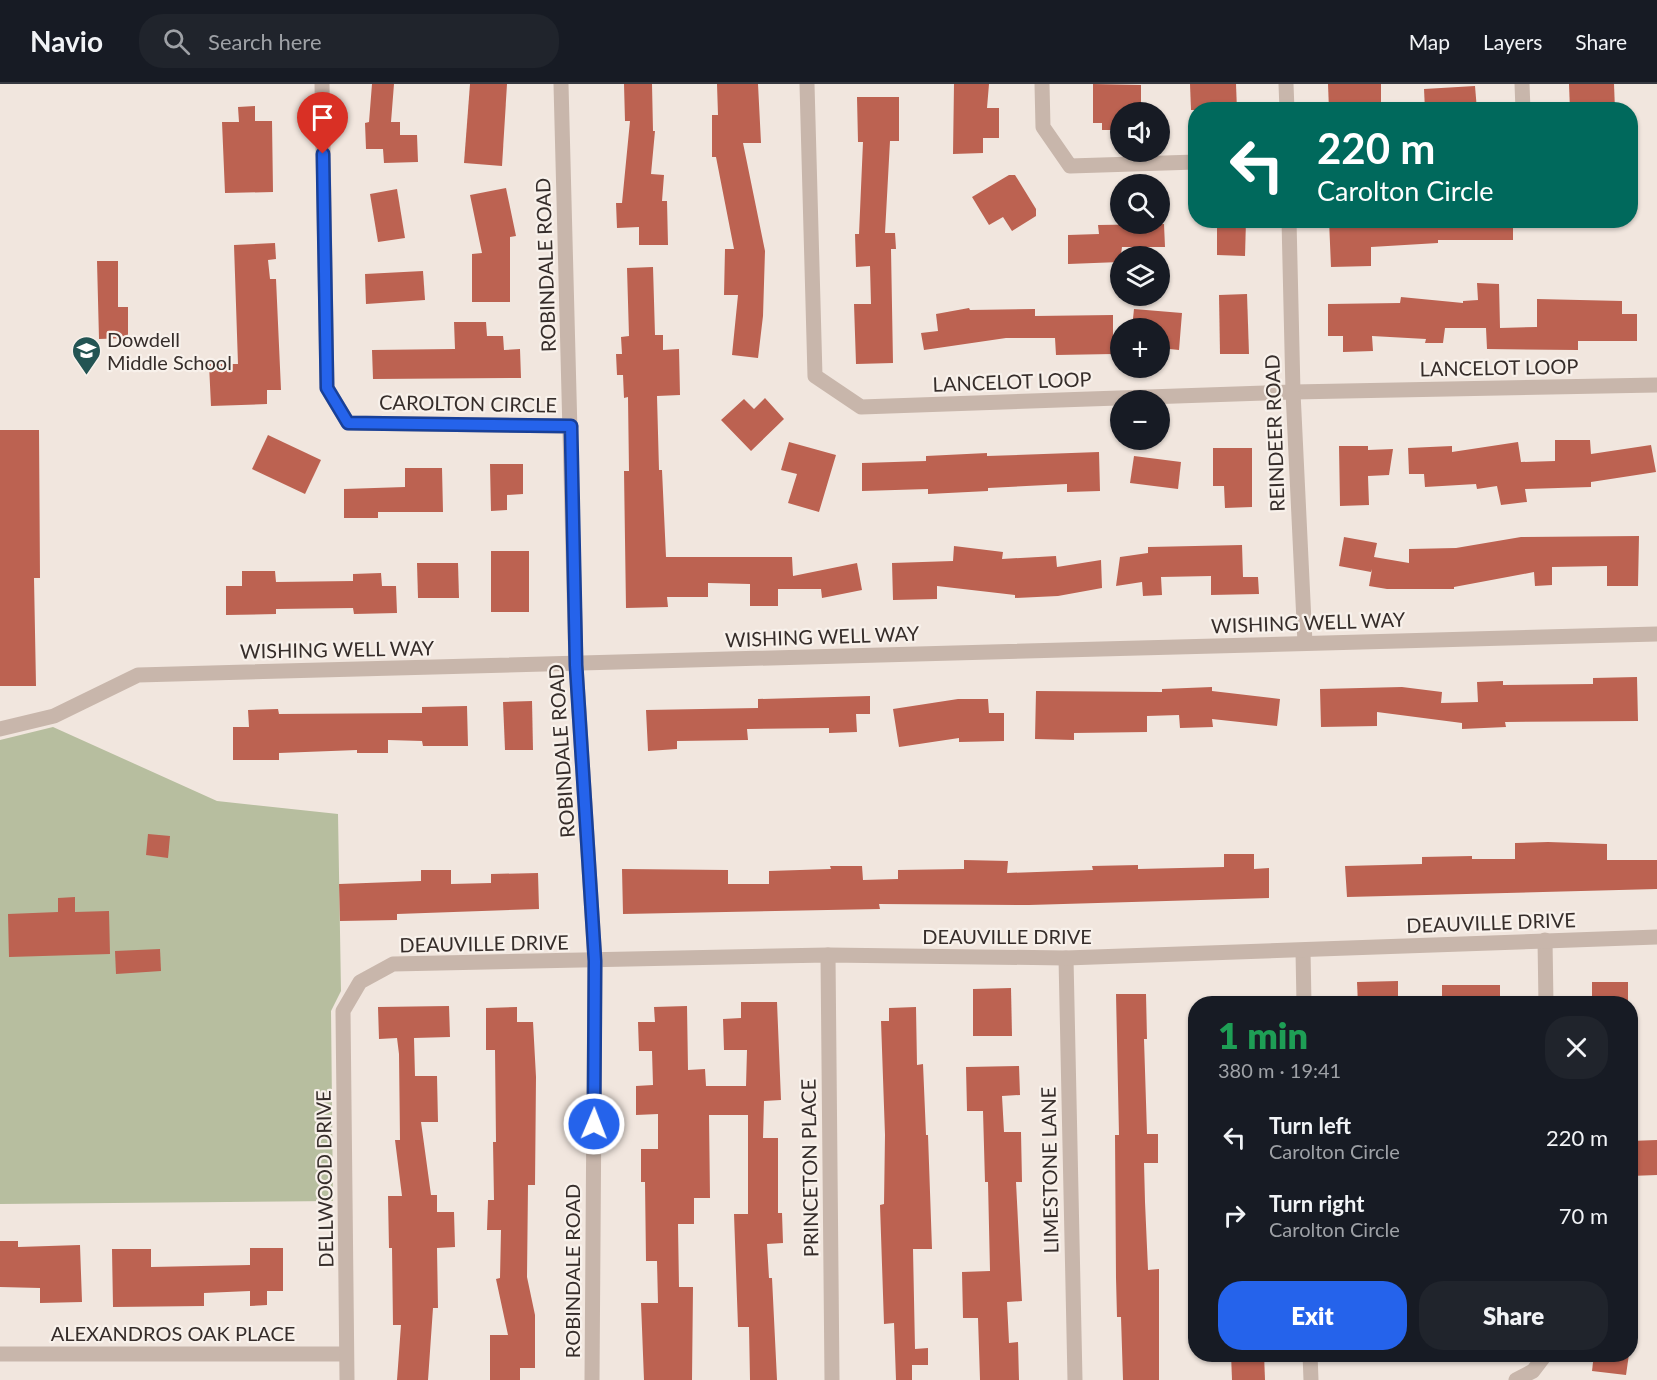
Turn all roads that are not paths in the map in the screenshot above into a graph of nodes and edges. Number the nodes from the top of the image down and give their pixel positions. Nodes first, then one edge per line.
1 (322, 84) edge
2 (561, 84) edge
3 (807, 84) edge
4 (1042, 84) edge
5 (1286, 84) edge
6 (1522, 84) edge
7 (1287, 102) edge
8 (1523, 102) edge
9 (1188, 162) edge
10 (1289, 228) edge
11 (1657, 385) edge
12 (1293, 392) junction
13 (571, 426) junction
14 (1657, 634) edge
15 (1305, 643) junction
16 (576, 665) junction
17 (0, 729) edge
18 (1657, 937) edge
19 (1545, 940) junction
20 (1303, 951) junction
21 (828, 955) junction
22 (1066, 958) junction
23 (595, 961) junction
24 (360, 982) joint
25 (1304, 996) edge
26 (1546, 996) edge
27 (0, 1354) edge
28 (346, 1354) junction
29 (1310, 1362) edge
30 (1540, 1362) edge
31 (347, 1380) edge
32 (592, 1380) edge
33 (832, 1380) edge
34 (1075, 1380) edge
35 (1311, 1380) edge
36 (1516, 1380) edge

1 - 13 street, CAROLTON CIRCLE
2 - 13 street, ROBINDALE ROAD
3 - 12 street, LANCELOT LOOP
4 - 9 street
5 - 7 street
6 - 8 street
10 - 12 street, REINDEER ROAD
11 - 12 street, LANCELOT LOOP
12 - 15 street, REINDEER ROAD
13 - 16 street, ROBINDALE ROAD
14 - 15 street, WISHING WELL WAY
15 - 16 street, WISHING WELL WAY
16 - 17 street, WISHING WELL WAY
16 - 23 street, ROBINDALE ROAD
18 - 19 street, DEAUVILLE DRIVE
19 - 20 street, DEAUVILLE DRIVE
19 - 26 street
20 - 22 street, DEAUVILLE DRIVE
20 - 25 street
21 - 22 street, DEAUVILLE DRIVE
21 - 23 street, DEAUVILLE DRIVE
21 - 33 street, PRINCETON PLACE
22 - 34 street, LIMESTONE LANE
23 - 24 street, DEAUVILLE DRIVE
23 - 32 street, ROBINDALE ROAD
24 - 28 street, DELLWOOD DRIVE
27 - 28 street, ALEXANDROS OAK PLACE
28 - 31 street, DELLWOOD DRIVE
29 - 35 street
30 - 36 street

